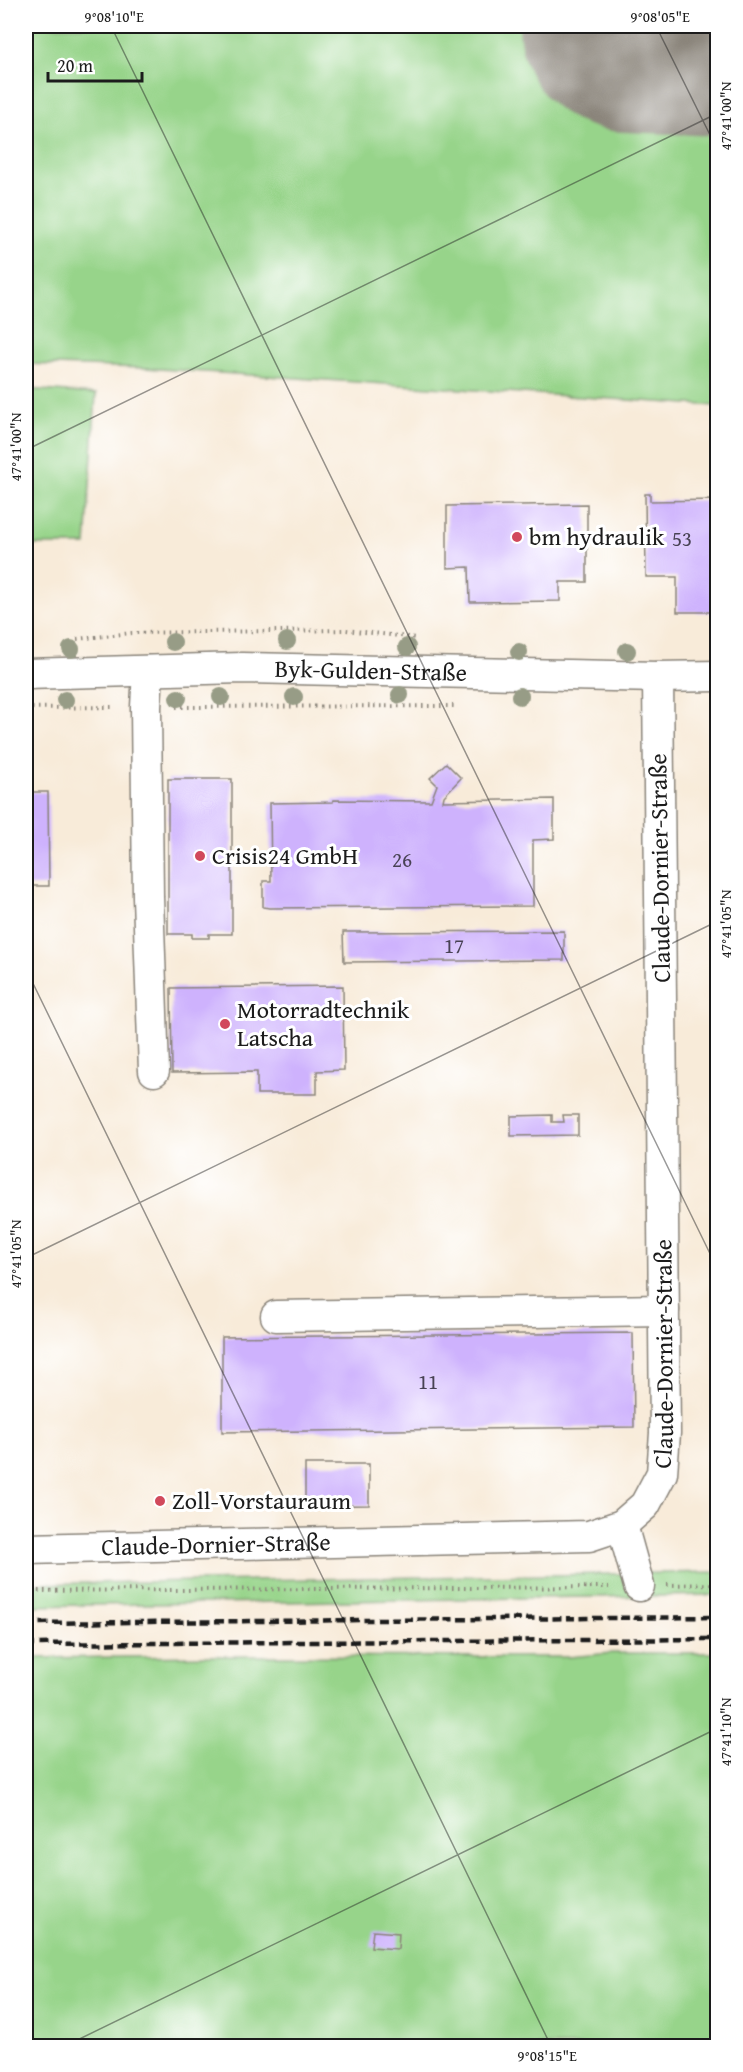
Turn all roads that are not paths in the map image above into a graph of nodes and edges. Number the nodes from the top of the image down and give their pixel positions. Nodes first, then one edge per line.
1 (148, 671) junction
2 (26, 674) edge
3 (717, 676) edge
4 (658, 677) junction
5 (154, 1071) dead end
6 (664, 1310) junction
7 (276, 1316) dead end
8 (622, 1526) junction
9 (26, 1550) edge
10 (639, 1586) road end

1 - 2 street, Byk-Gulden-Straße
1 - 4 street, Byk-Gulden-Straße
1 - 5 street
3 - 4 street, Byk-Gulden-Straße
4 - 6 street, Claude-Dornier-Straße
6 - 7 street
6 - 8 street, Claude-Dornier-Straße
8 - 9 street, Claude-Dornier-Straße
8 - 10 street

